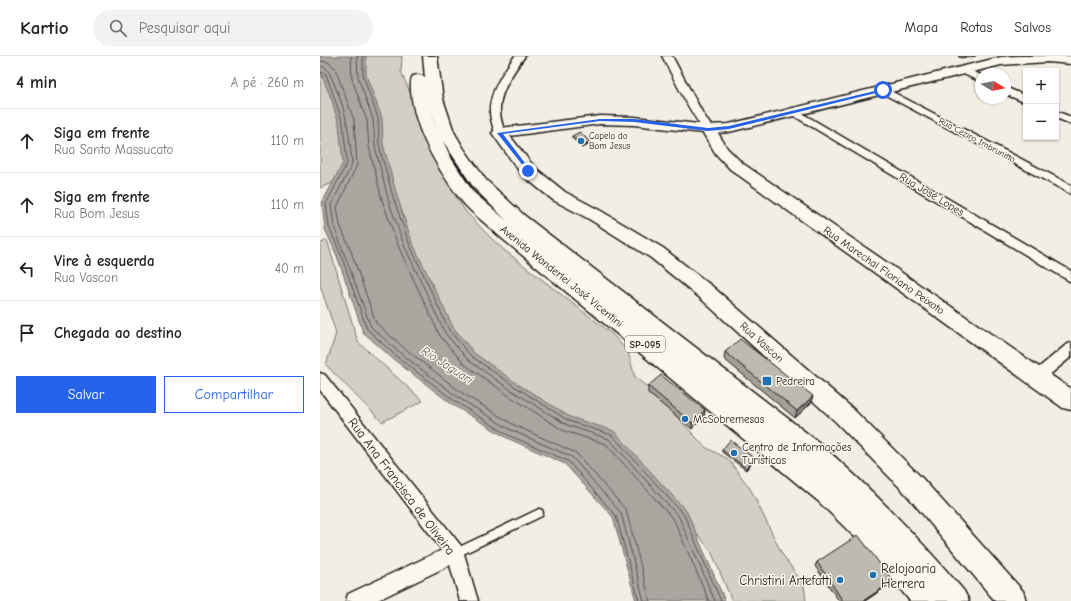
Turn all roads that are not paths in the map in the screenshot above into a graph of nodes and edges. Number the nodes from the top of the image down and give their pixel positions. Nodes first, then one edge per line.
1 (416, 56) edge
2 (430, 56) edge
3 (520, 56) edge
4 (667, 56) edge
5 (1045, 57) edge
6 (1071, 60) edge
7 (1071, 65) edge
8 (962, 70) junction
9 (975, 76) edge
10 (883, 90) junction
11 (1011, 93) edge
12 (1023, 99) edge
13 (794, 111) junction
14 (1059, 115) edge
15 (1071, 121) edge
16 (708, 129) junction
17 (500, 133) junction
18 (1071, 190) edge
19 (1071, 277) edge
20 (1071, 350) edge
21 (1036, 378) junction
22 (320, 379) edge
23 (1071, 401) edge
24 (539, 513) dead end
25 (456, 553) junction
26 (355, 601) edge
27 (469, 601) edge
28 (929, 601) edge
29 (954, 601) edge
30 (1013, 601) edge

1 - 28 main road, Avenida Wanderlei José Vicentini / SP-095
2 - 29 main road, Avenida Wanderlei José Vicentini / SP-095
3 - 17 street
4 - 16 street
5 - 6 street
5 - 7 street
5 - 8 street
8 - 9 street
8 - 10 street
10 - 13 street
10 - 18 street, Rua Ceziro Imbrunitto
11 - 12 street
13 - 16 street
13 - 19 street, Rua José Lopes
14 - 15 street
16 - 17 street
16 - 21 street, Rua Marechal Floriano Peixoto
17 - 30 street, Rua Vascon
20 - 21 street
21 - 23 street, Rua Marechal Floriano Peixoto
22 - 25 street, Rua Ana Francisca de Oliveira
24 - 25 lane
25 - 26 street
25 - 27 street, Rua Ana Francisca de Oliveira

